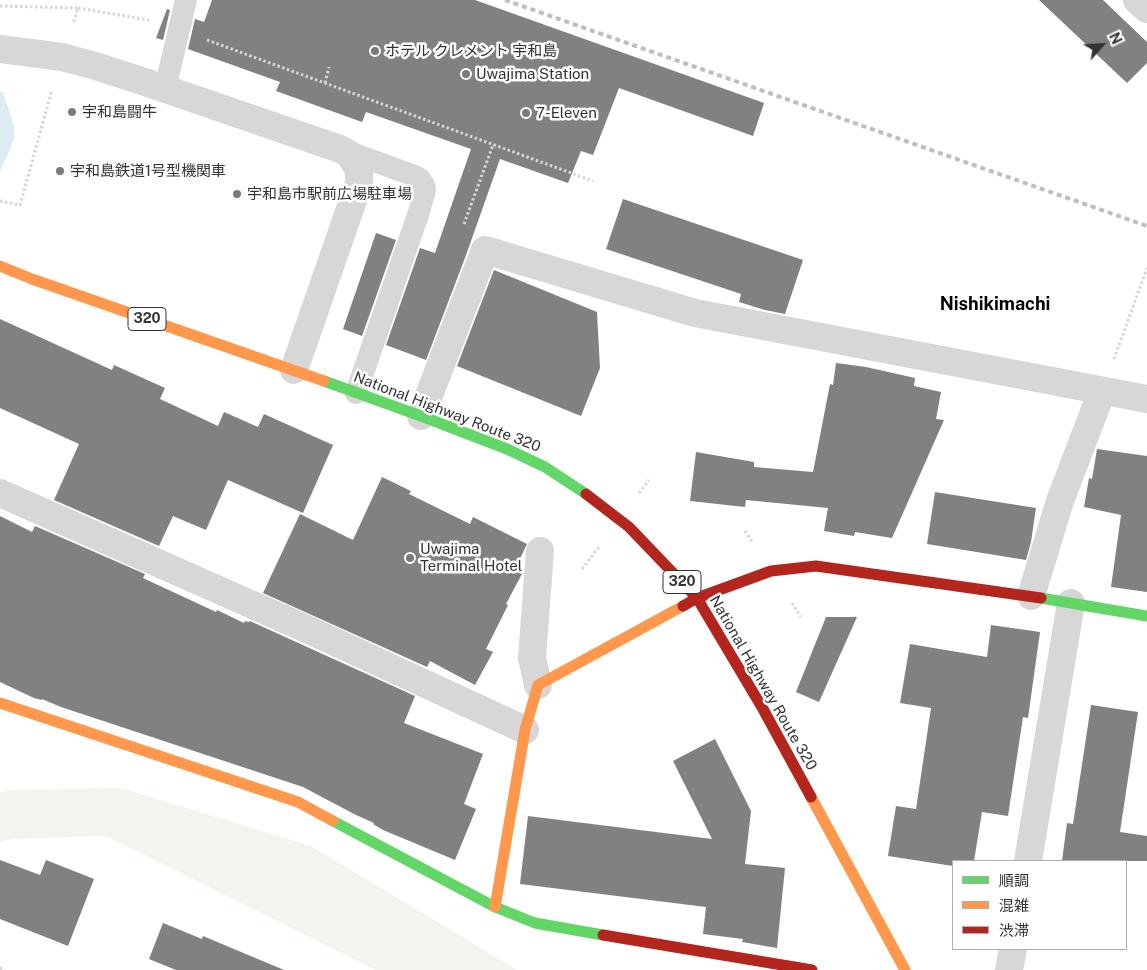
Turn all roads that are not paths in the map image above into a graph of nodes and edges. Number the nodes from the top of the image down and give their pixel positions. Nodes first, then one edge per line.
1 (186, 0) edge
2 (1137, 0) edge
3 (1147, 9) edge
4 (2, 47) edge
5 (165, 89) junction
6 (340, 149) junction
7 (0, 266) edge
8 (294, 370) junction
9 (1102, 391) junction
10 (356, 393) junction
11 (1147, 399) edge
12 (421, 416) junction
13 (0, 493) edge
14 (540, 551) dead end
15 (1031, 596) junction
16 (697, 598) junction
17 (1071, 603) junction
18 (1147, 616) edge
19 (538, 685) junction
20 (0, 703) edge
21 (525, 730) junction
22 (1028, 860) edge
23 (495, 907) junction
24 (1013, 950) edge
25 (812, 970) edge
26 (905, 970) edge
27 (1009, 970) edge

1 - 5 lane
2 - 3 street
4 - 5 street
5 - 6 street
6 - 8 street
6 - 10 lane
7 - 8 main road, National Highway Route 320 / 320
8 - 10 main road, National Highway Route 320 / 320
9 - 11 street
9 - 12 street
9 - 15 street
10 - 12 main road, National Highway Route 320 / 320
12 - 16 main road, National Highway Route 320 / 320
13 - 21 street
14 - 19 street
15 - 16 main road
15 - 17 main road
16 - 19 main road
16 - 26 main road, National Highway Route 320 / 320
17 - 18 main road
17 - 22 street
19 - 21 main road
20 - 23 main road
21 - 23 main road
23 - 25 main road
24 - 27 street

